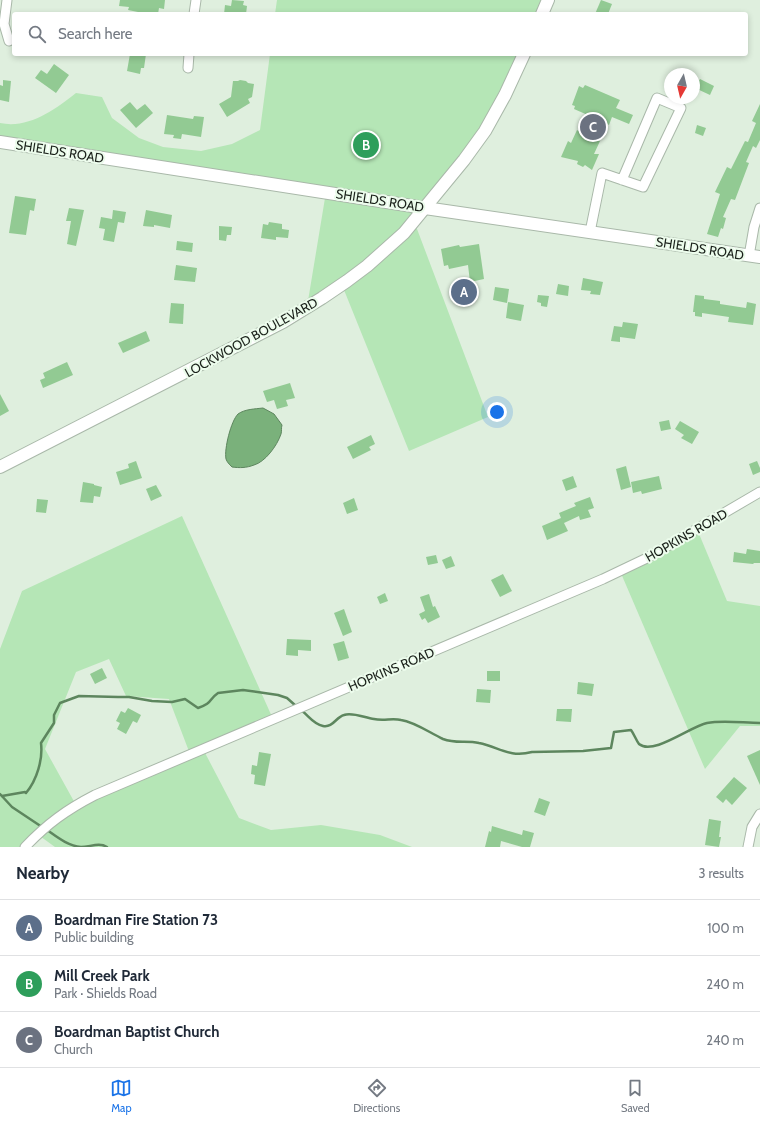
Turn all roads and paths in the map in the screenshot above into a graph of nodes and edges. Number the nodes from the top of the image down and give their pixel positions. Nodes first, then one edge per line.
1 (7, 0) edge
2 (196, 0) edge
3 (548, 0) edge
4 (194, 12) edge
5 (543, 12) edge
6 (9, 41) dead end
7 (189, 56) edge
8 (523, 56) edge
9 (188, 68) dead end
10 (0, 142) edge
11 (622, 180) junction
12 (425, 208) junction
13 (760, 208) edge
14 (590, 232) junction
15 (754, 257) edge
16 (0, 467) edge
17 (760, 492) edge
18 (760, 814) edge
19 (24, 847) edge
20 (748, 847) edge

1 - 6 street
2 - 4 street
3 - 5 main road
7 - 9 street
8 - 12 main road, LOCKWOOD BOULEVARD
10 - 12 main road, SHIELDS ROAD
11 - 11 street
11 - 14 street
12 - 14 main road, SHIELDS ROAD
12 - 16 main road, LOCKWOOD BOULEVARD
13 - 15 street
14 - 15 main road, SHIELDS ROAD
17 - 19 street, HOPKINS ROAD
18 - 20 street

